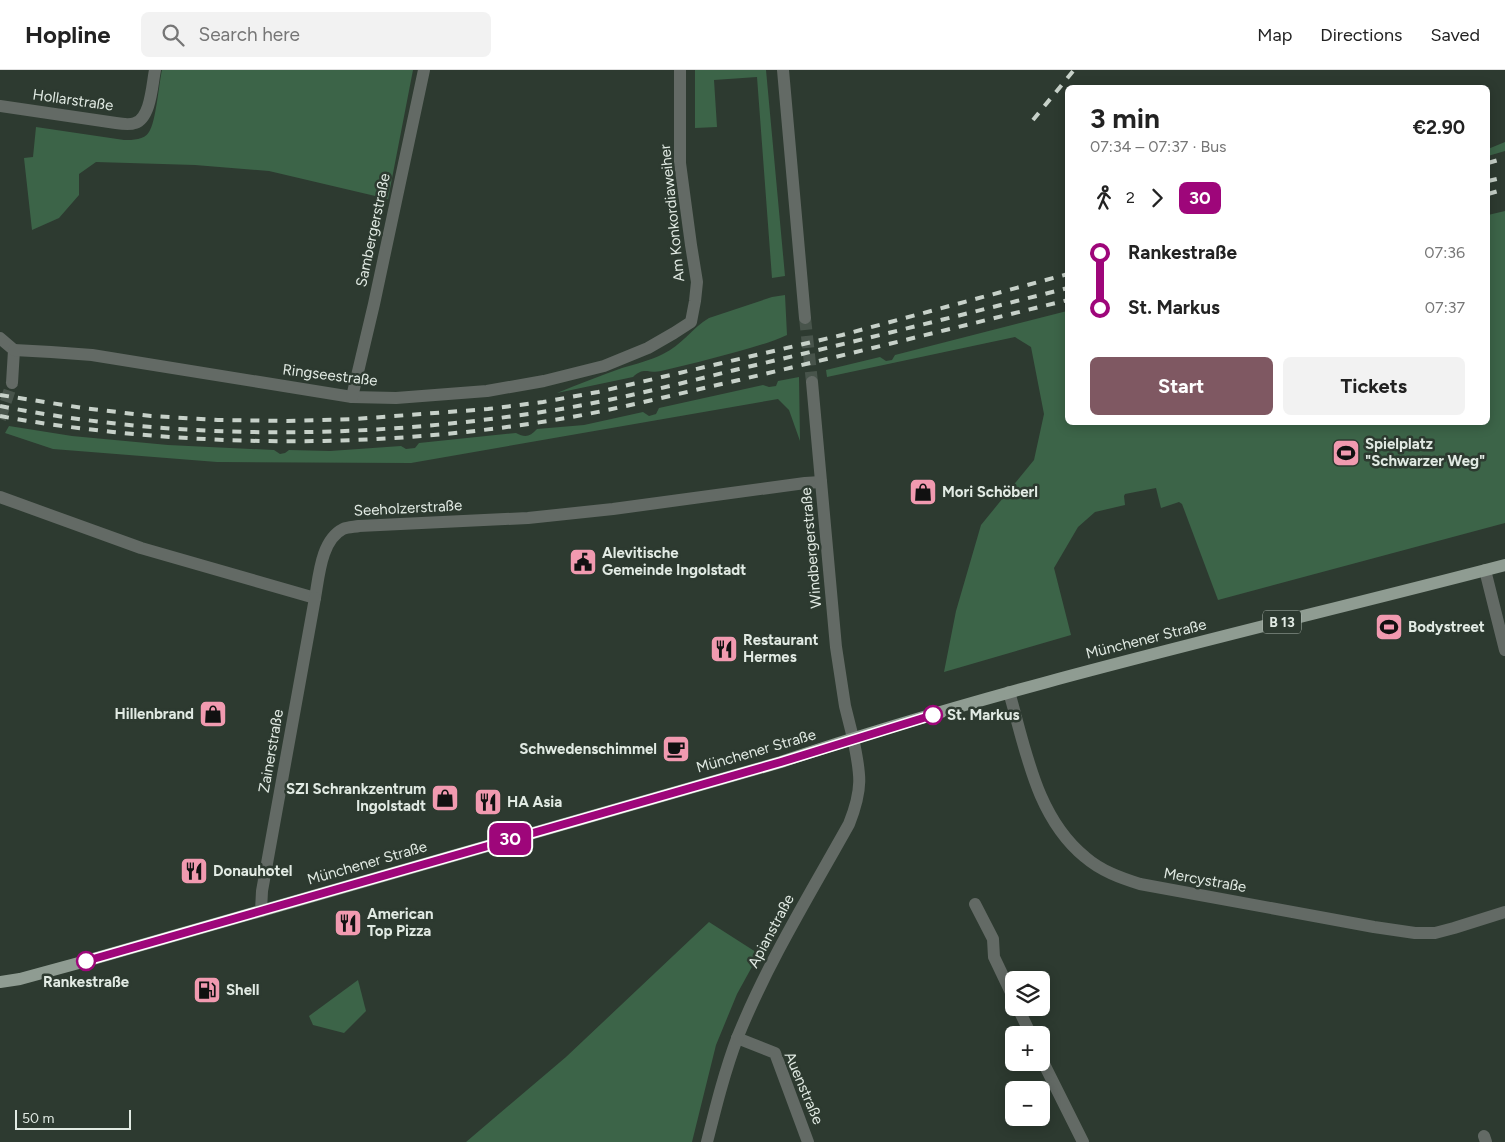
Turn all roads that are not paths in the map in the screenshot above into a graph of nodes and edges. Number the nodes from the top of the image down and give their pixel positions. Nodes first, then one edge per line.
1 (155, 70) edge
2 (424, 70) edge
3 (680, 70) edge
4 (783, 70) edge
5 (0, 106) edge
6 (806, 318) tunnel mouth
7 (691, 322) joint
8 (0, 338) edge
9 (14, 350) junction
10 (812, 382) tunnel mouth
11 (12, 383) tunnel mouth
12 (352, 397) junction
13 (821, 482) junction
14 (0, 496) edge
15 (1505, 565) edge
16 (1485, 570) junction
17 (315, 598) junction
18 (1505, 650) edge
19 (1009, 692) junction
20 (853, 738) junction
21 (976, 904) dead end
22 (261, 911) junction
23 (1505, 912) edge
24 (20, 979) junction
25 (1005, 980) edge
26 (0, 982) edge
27 (0, 990) edge
28 (738, 1038) junction
29 (1048, 1071) edge
30 (707, 1142) edge
31 (808, 1142) edge
32 (1083, 1142) edge

1 - 5 street, Hollarstraße
2 - 12 street, Sambergerstraße
3 - 7 street, Am Konkordiaweiher
4 - 6 street
7 - 12 street, Ringseestraße
8 - 9 street
9 - 11 street
9 - 12 street, Ringseestraße
10 - 13 street, Windbergerstraße
13 - 17 street, Seeholzerstraße
13 - 20 street, Windbergerstraße
14 - 17 street
15 - 16 main road, Münchener Straße / B 13
16 - 18 street
16 - 19 main road, Münchener Straße / B 13
17 - 22 street, Zainerstraße
19 - 20 main road, Münchener Straße / B 13
19 - 23 street, Mercystraße
20 - 22 main road, Münchener Straße / B 13
20 - 28 street, Apianstraße
21 - 25 street
22 - 24 main road, Münchener Straße / B 13
24 - 26 main road, Münchener Straße / B 13
24 - 27 main road, Münchener Straße / B 13
28 - 30 street, Apianstraße
28 - 31 street, Auenstraße
29 - 32 street

